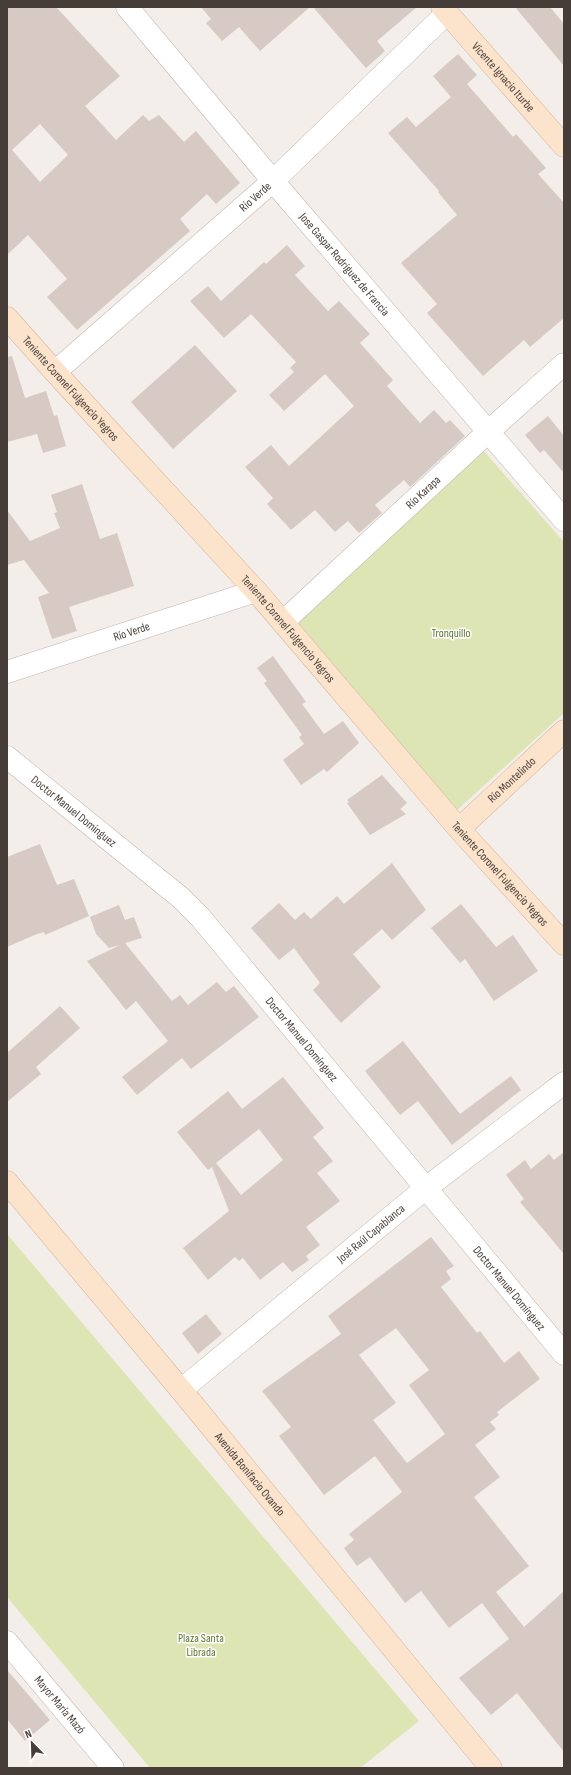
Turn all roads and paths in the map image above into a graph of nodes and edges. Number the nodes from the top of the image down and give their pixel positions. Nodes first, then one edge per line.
1 (127, 7) edge
2 (444, 10) edge
3 (564, 146) edge
4 (273, 181) junction
5 (7, 318) edge
6 (564, 364) edge
7 (55, 372) junction
8 (488, 430) junction
9 (564, 520) edge
10 (256, 590) junction
11 (283, 622) junction
12 (7, 672) edge
13 (564, 732) edge
14 (7, 757) edge
15 (459, 829) junction
16 (564, 944) edge
17 (564, 1083) edge
18 (7, 1182) edge
19 (426, 1188) junction
20 (564, 1354) edge
21 (181, 1390) junction
22 (7, 1643) edge
23 (113, 1768) edge
24 (491, 1768) edge

1 - 4 street, Jose Gaspar Rodríguez de Francia
2 - 3 street, Vicente Ignacio Iturbe
2 - 4 street, Río Verde
4 - 7 street, Río Verde
4 - 8 street, Jose Gaspar Rodríguez de Francia
5 - 7 street, Teniente Coronel Fulgencio Yegros
6 - 8 street, Río Karapa
7 - 10 street, Teniente Coronel Fulgencio Yegros
8 - 9 street, Jose Gaspar Rodríguez de Francia
8 - 11 street, Río Karapa
10 - 11 street, Teniente Coronel Fulgencio Yegros
10 - 12 street, Río Verde
11 - 15 street, Teniente Coronel Fulgencio Yegros
13 - 15 street, Río Montelindo
14 - 19 street, Doctor Manuel Domínguez
15 - 16 street, Teniente Coronel Fulgencio Yegros
17 - 19 street, José Raúl Capablanca
18 - 21 street, Avenida Bonifacio Ovando
19 - 20 street, Doctor Manuel Domínguez
19 - 21 street, José Raúl Capablanca
21 - 24 street, Avenida Bonifacio Ovando
22 - 23 street, Mayor María Mazó

